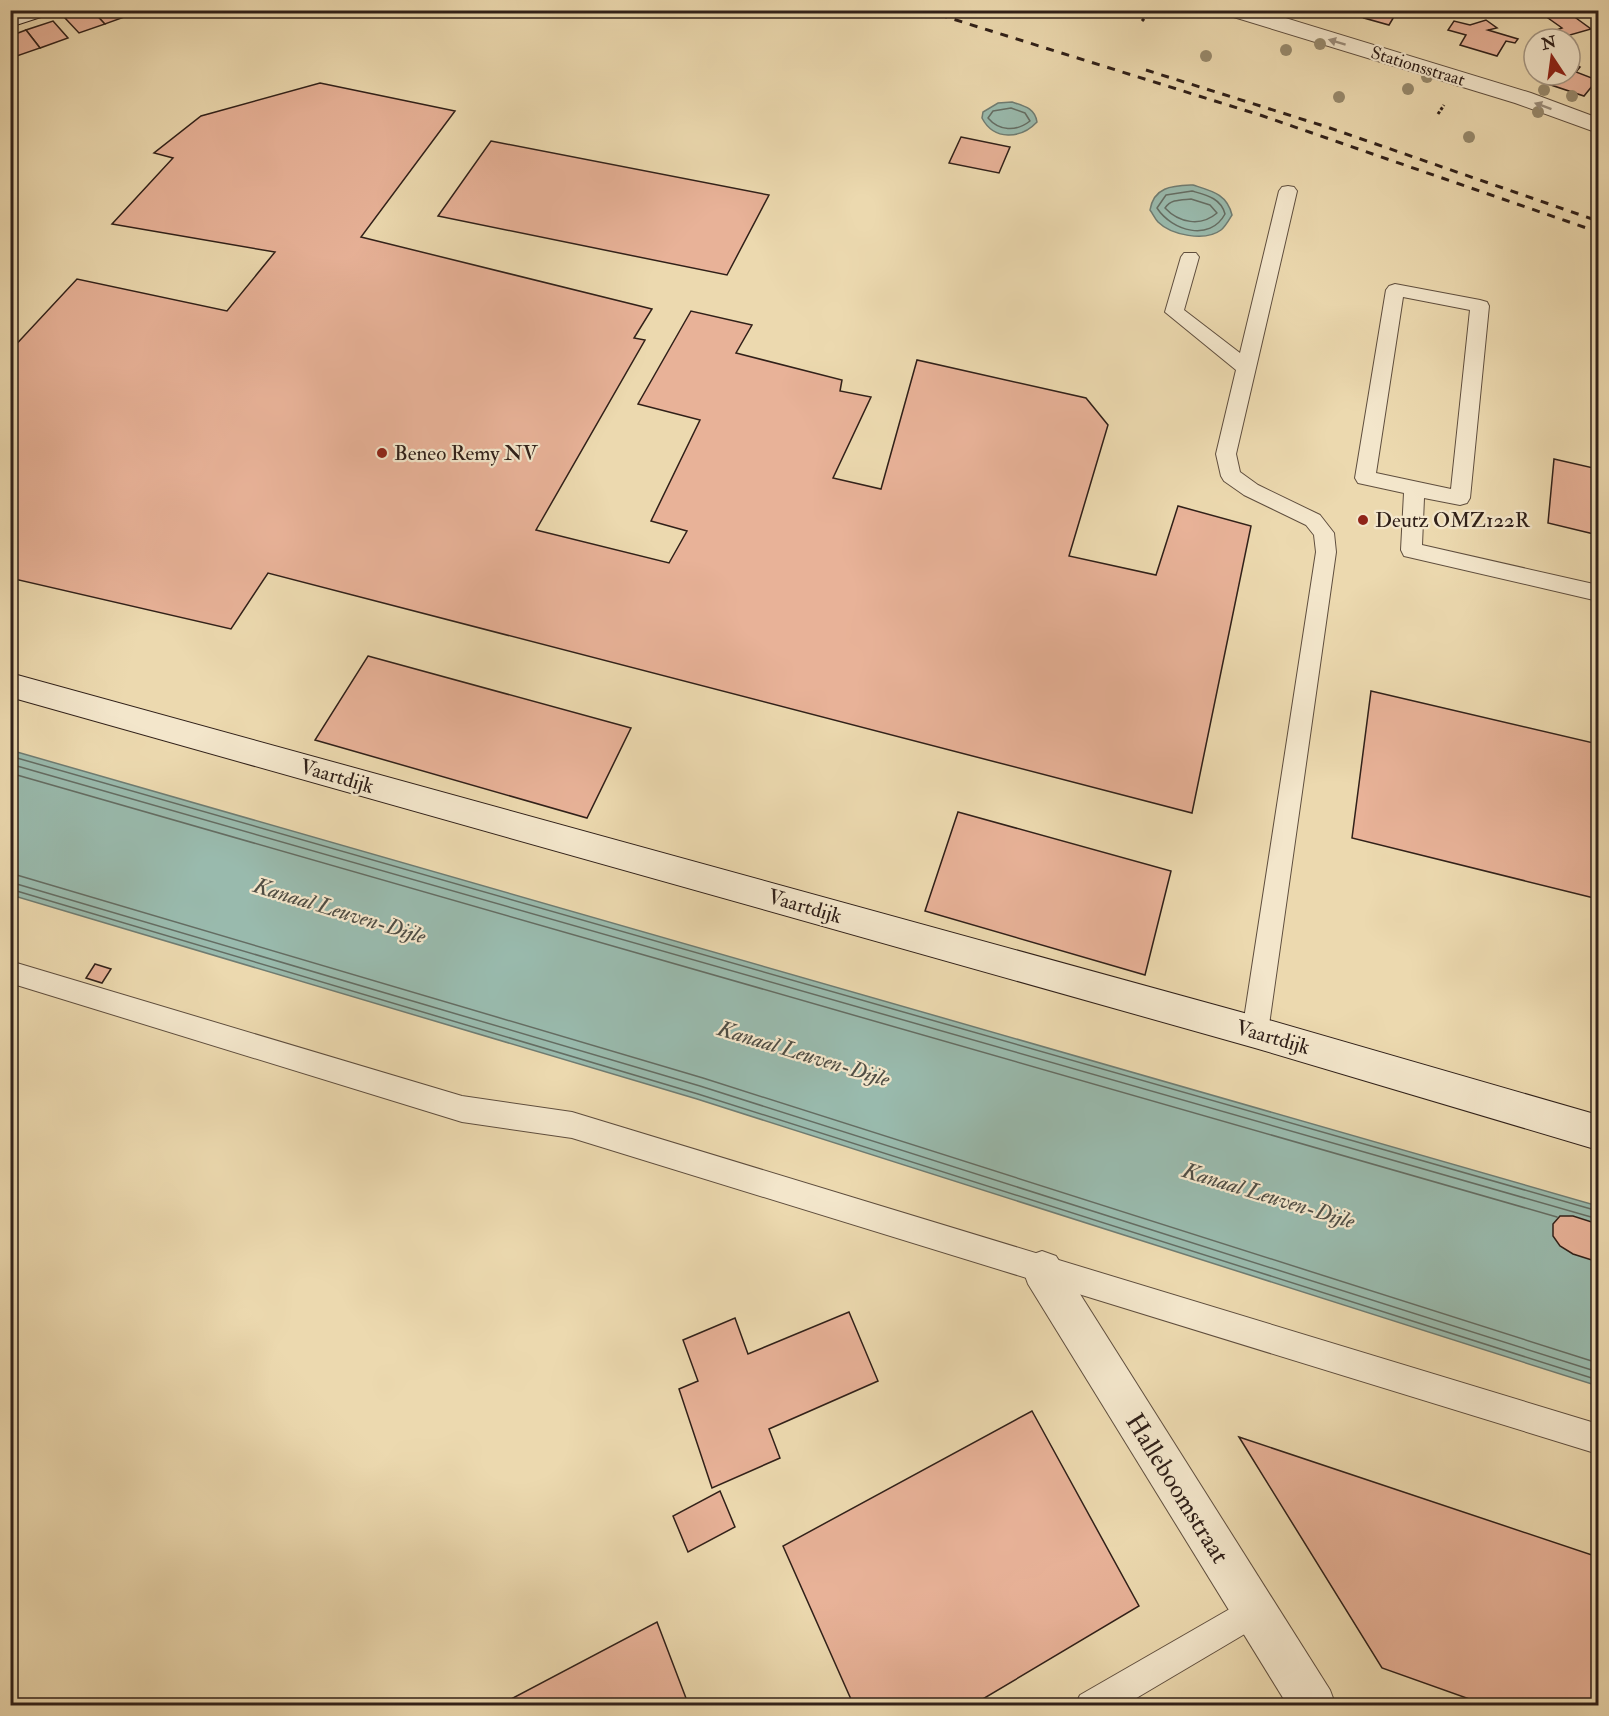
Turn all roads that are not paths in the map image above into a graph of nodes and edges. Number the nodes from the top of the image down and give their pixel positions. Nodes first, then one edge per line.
1 (39, 10) edge
2 (1235, 10) edge
3 (10, 21) edge
4 (1599, 126) edge
5 (1288, 191) dead end
6 (1190, 257) dead end
7 (1247, 368) junction
8 (1414, 489) junction
9 (1599, 593) edge
10 (10, 684) edge
11 (10, 972) edge
12 (1255, 1032) junction
13 (1599, 1133) edge
14 (1042, 1270) junction
15 (1599, 1439) edge
16 (1254, 1611) junction
17 (1090, 1706) edge
18 (1314, 1706) edge

1 - 3 street
4 -> 2 street, Stationsstraat
5 - 7 lane
6 - 7 lane
7 - 12 lane
8 - 8 lane
8 - 9 lane
10 - 12 street, Vaartdijk
11 - 14 lane
12 - 13 street, Vaartdijk
14 - 15 lane
14 - 16 street, Halleboomstraat
16 - 17 lane
16 - 18 street, Halleboomstraat

